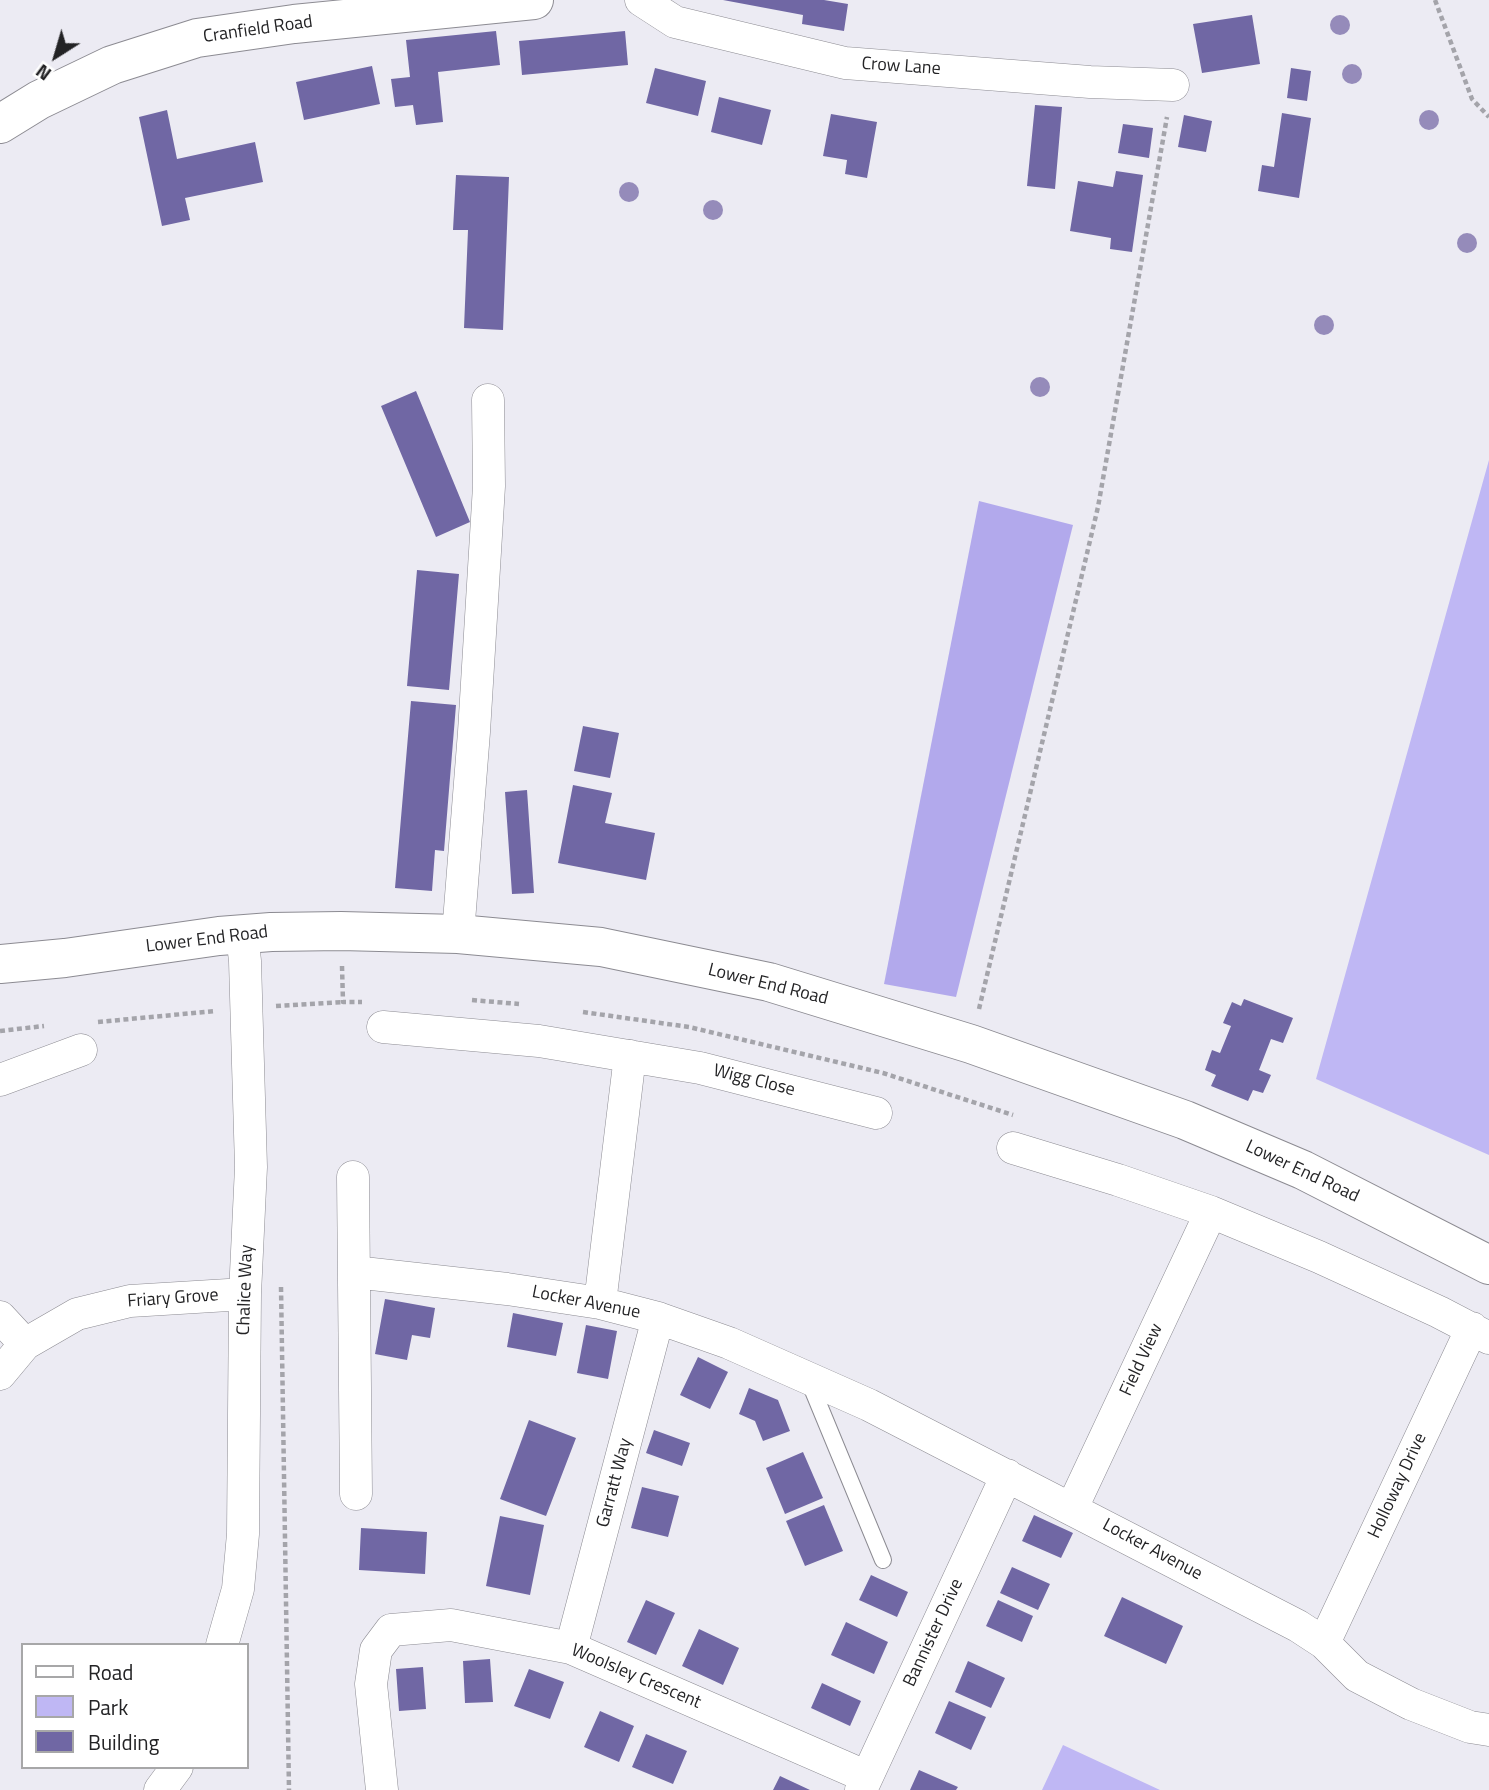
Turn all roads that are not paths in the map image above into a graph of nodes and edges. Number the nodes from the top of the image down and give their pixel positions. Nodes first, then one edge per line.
1 (534, 0) edge
2 (641, 0) edge
3 (1173, 85) road end
4 (0, 124) edge
5 (488, 400) dead end
6 (242, 934) junction
7 (458, 934) junction
8 (0, 964) edge
9 (383, 1027) dead end
10 (81, 1049) dead end
11 (630, 1056) junction
12 (0, 1080) edge
13 (876, 1112) dead end
14 (1013, 1148) dead end
15 (353, 1177) dead end
16 (1211, 1212) junction
17 (1489, 1265) edge
18 (354, 1272) junction
19 (246, 1294) junction
20 (600, 1303) junction
21 (0, 1317) edge
22 (658, 1318) junction
23 (1480, 1333) edge
24 (25, 1344) junction
25 (0, 1374) edge
26 (807, 1378) junction
27 (1007, 1475) junction
28 (356, 1494) dead end
29 (1072, 1508) junction
30 (883, 1560) dead end
31 (223, 1643) edge
32 (1324, 1643) junction
33 (571, 1647) junction
34 (1489, 1730) edge
35 (176, 1769) edge
36 (864, 1783) edge
37 (160, 1790) edge
38 (382, 1790) edge

1 - 4 street, Cranfield Road
2 - 3 street, Crow Lane
5 - 7 street
6 - 7 street, Lower End Road
6 - 8 street, Lower End Road
6 - 19 street, Chalice Way
7 - 17 street, Lower End Road
9 - 11 street, Wigg Close
10 - 12 street
11 - 13 street, Wigg Close
11 - 20 street
14 - 16 street
15 - 18 street
16 - 23 street
16 - 29 street, Field View
18 - 20 street, Locker Avenue
18 - 28 street
19 - 24 street, Friary Grove
19 - 31 street, Chalice Way
20 - 22 street, Locker Avenue
21 - 24 street
22 - 26 street, Locker Avenue
22 - 33 street, Garratt Way
23 - 32 street, Holloway Drive
24 - 25 street, Friary Grove
26 - 27 street, Locker Avenue
26 - 30 lane
27 - 29 street, Locker Avenue
27 - 36 street, Bannister Drive
29 - 32 street, Locker Avenue
32 - 34 street, Locker Avenue
33 - 36 street, Woolsley Crescent
33 - 38 street, Woolsley Crescent
35 - 37 street

